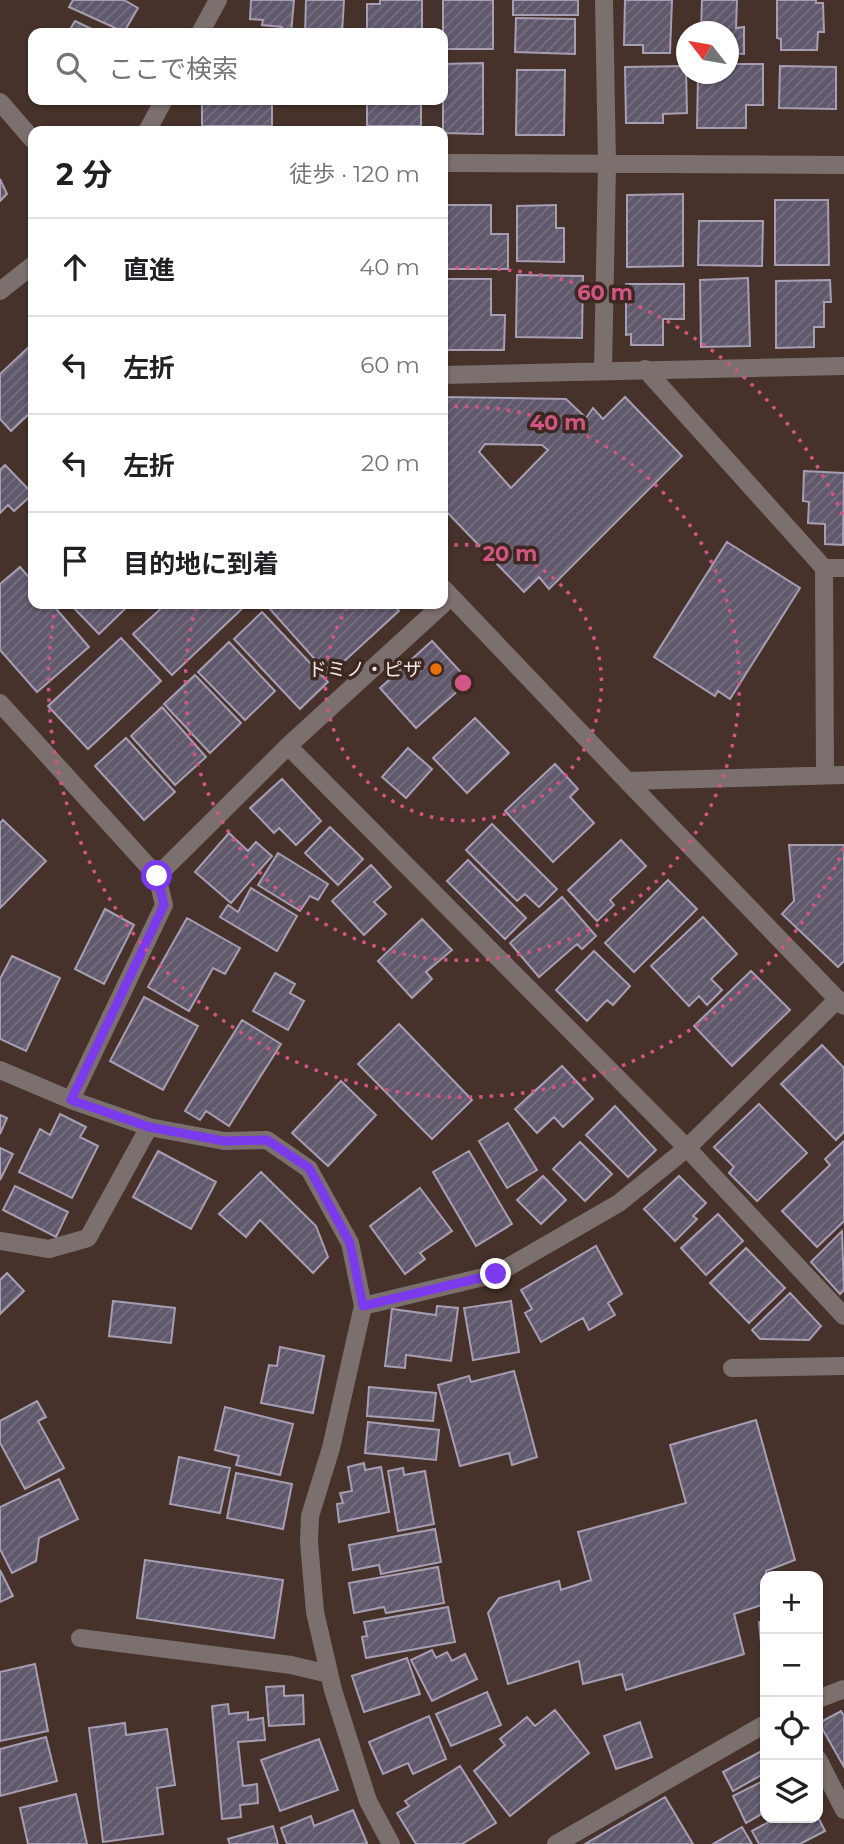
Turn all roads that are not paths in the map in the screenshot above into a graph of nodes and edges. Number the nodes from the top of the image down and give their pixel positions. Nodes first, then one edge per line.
1 (218, 0) edge
2 (604, 0) edge
3 (203, 28) edge
4 (0, 102) edge
5 (161, 105) edge
6 (150, 126) edge
7 (28, 134) edge
8 (448, 163) edge
9 (607, 164) junction
10 (844, 165) edge
11 (28, 269) edge
12 (0, 291) edge
13 (844, 366) edge
14 (645, 369) junction
15 (603, 370) junction
16 (448, 375) edge
17 (824, 568) junction
18 (844, 568) edge
19 (448, 601) edge
20 (433, 609) edge
21 (0, 703) edge
22 (288, 746) junction
23 (825, 775) junction
24 (844, 775) edge
25 (627, 781) junction
26 (157, 876) junction
27 (841, 1002) edge
28 (0, 1070) edge
29 (71, 1100) junction
30 (149, 1127) junction
31 (687, 1149) junction
32 (0, 1241) edge
33 (363, 1306) junction
34 (844, 1316) edge
35 (844, 1366) edge
36 (732, 1367) dead end
37 (80, 1638) dead end
38 (329, 1674) junction
39 (844, 1689) edge
40 (823, 1697) edge
41 (760, 1727) edge
42 (819, 1760) edge
43 (844, 1810) edge
44 (391, 1844) edge
45 (556, 1844) edge

1 - 3 street
2 - 9 street
4 - 7 street
5 - 6 street
8 - 9 street
9 - 10 street
9 - 15 street
11 - 12 street
13 - 14 street
14 - 15 street
14 - 17 street
15 - 16 street
17 - 18 street
17 - 23 street
19 - 25 street
20 - 22 street
21 - 26 street
22 - 26 street
22 - 31 street
23 - 24 street
23 - 25 street
25 - 27 street
26 - 29 street
27 - 31 street
28 - 29 street
29 - 30 street
30 - 32 street
30 - 33 street
31 - 33 street
31 - 34 street
33 - 38 street
35 - 36 street
37 - 38 street
38 - 44 street
39 - 40 street
41 - 45 street
42 - 43 street

